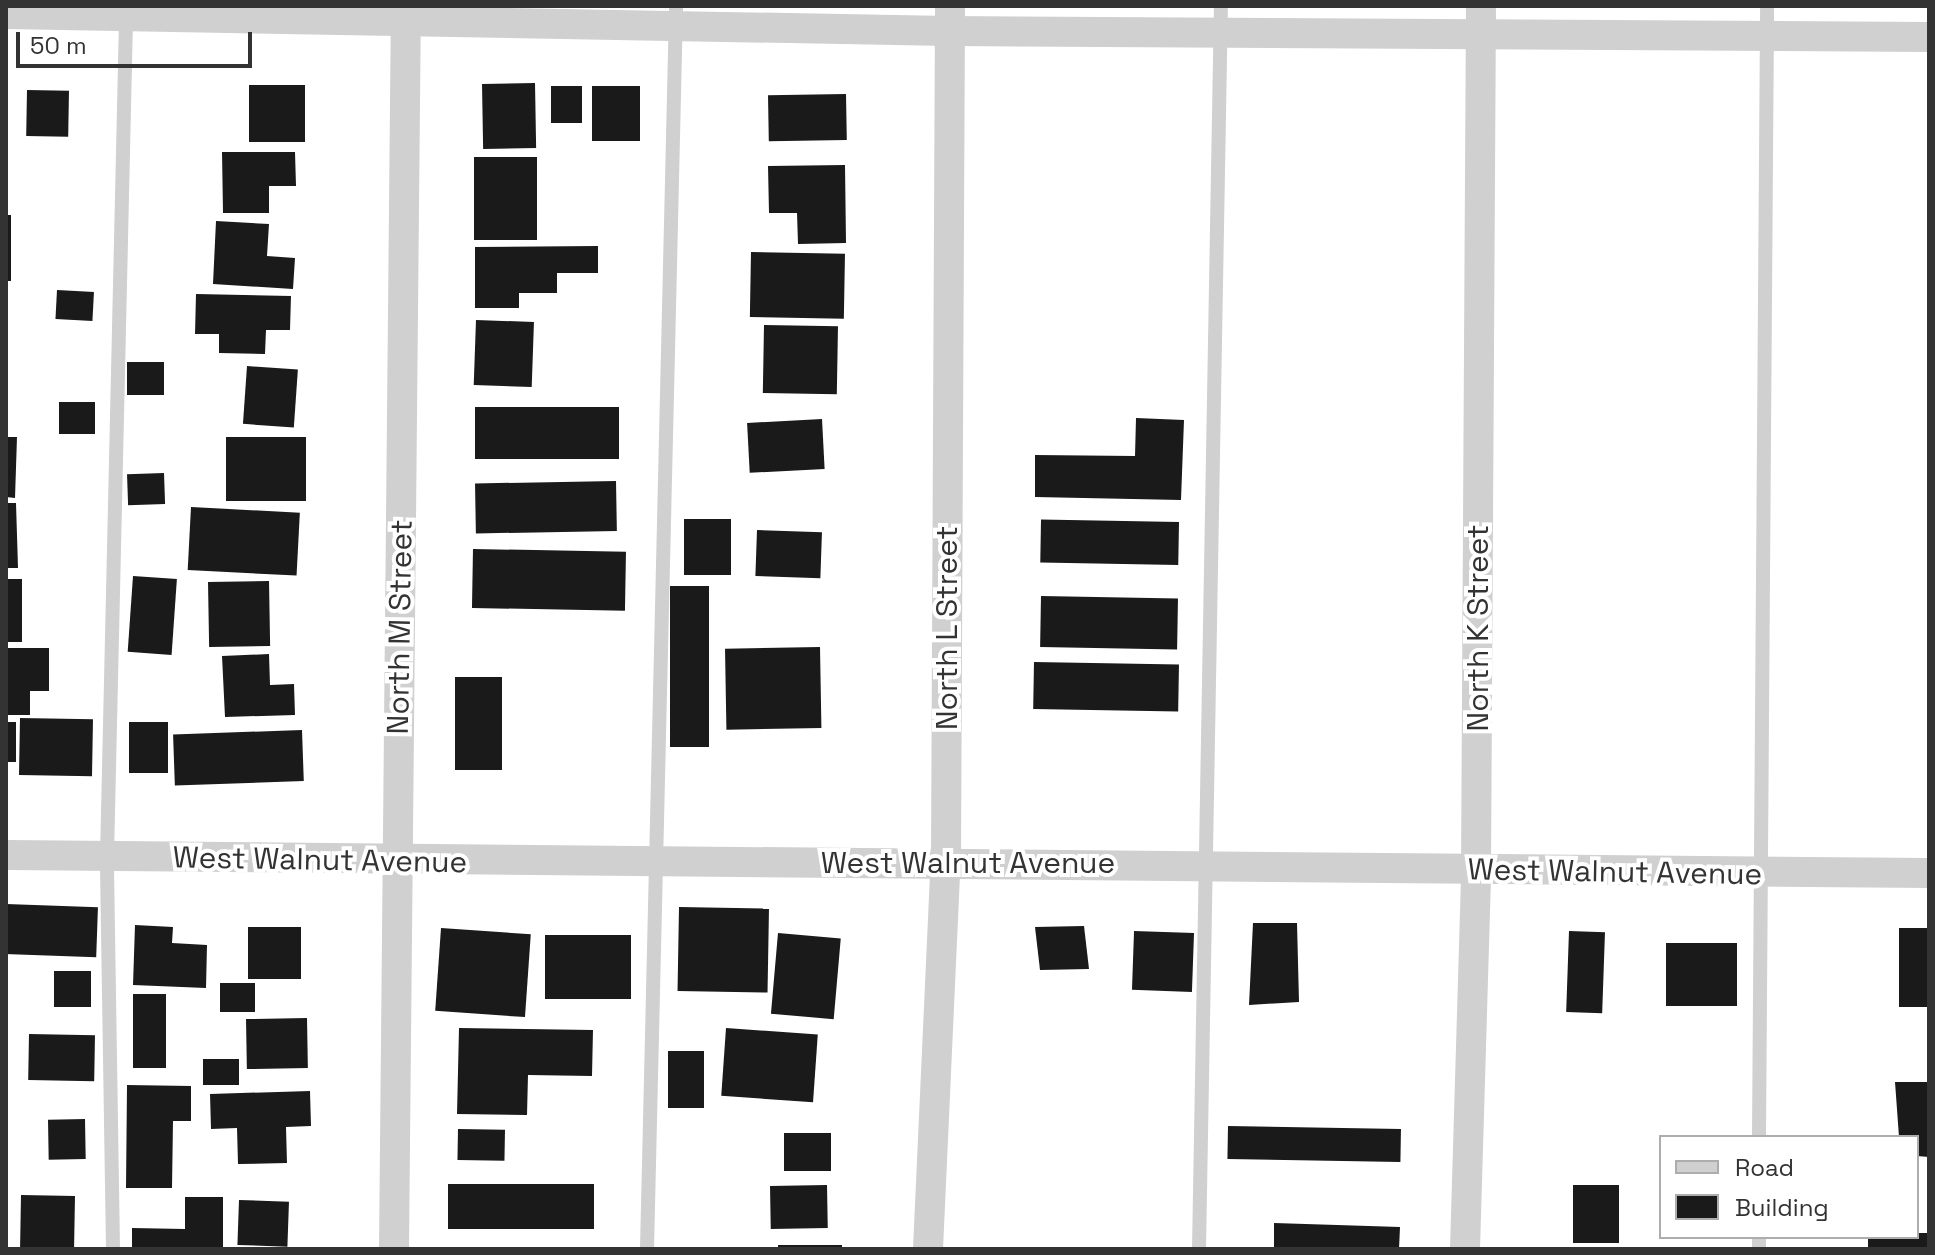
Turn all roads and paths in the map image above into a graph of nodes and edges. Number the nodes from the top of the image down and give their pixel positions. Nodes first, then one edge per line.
1 (6, 14) edge
2 (406, 15) edge
3 (676, 16) edge
4 (950, 18) edge
5 (1221, 18) edge
6 (1481, 18) edge
7 (126, 19) junction
8 (1767, 20) edge
9 (1929, 37) edge
10 (6, 855) edge
11 (107, 857) junction
12 (946, 859) junction
13 (397, 861) junction
14 (660, 864) junction
15 (1207, 866) junction
16 (1476, 871) junction
17 (1929, 873) edge
18 (1757, 874) junction
19 (1759, 1135) edge
20 (113, 1249) edge
21 (394, 1249) edge
22 (647, 1249) edge
23 (928, 1249) edge
24 (1199, 1249) edge
25 (1465, 1249) edge

1 - 7 street
2 - 3 street
2 - 7 street
2 - 13 street, North M Street
3 - 4 street
3 - 14 lane
4 - 5 street
4 - 12 street, North L Street
5 - 6 street
5 - 15 lane
6 - 8 street
6 - 16 street, North K Street
7 - 11 lane
8 - 9 street
8 - 18 lane
10 - 11 street, West Walnut Avenue
11 - 13 street, West Walnut Avenue
11 - 20 lane
12 - 14 street, West Walnut Avenue
12 - 15 street, West Walnut Avenue
12 - 23 street, North L Street
13 - 14 street, West Walnut Avenue
13 - 21 street, North M Street
14 - 22 lane
15 - 16 street, West Walnut Avenue
15 - 24 lane
16 - 18 street, West Walnut Avenue
16 - 25 street, North K Street
17 - 18 street, West Walnut Avenue
18 - 19 lane

